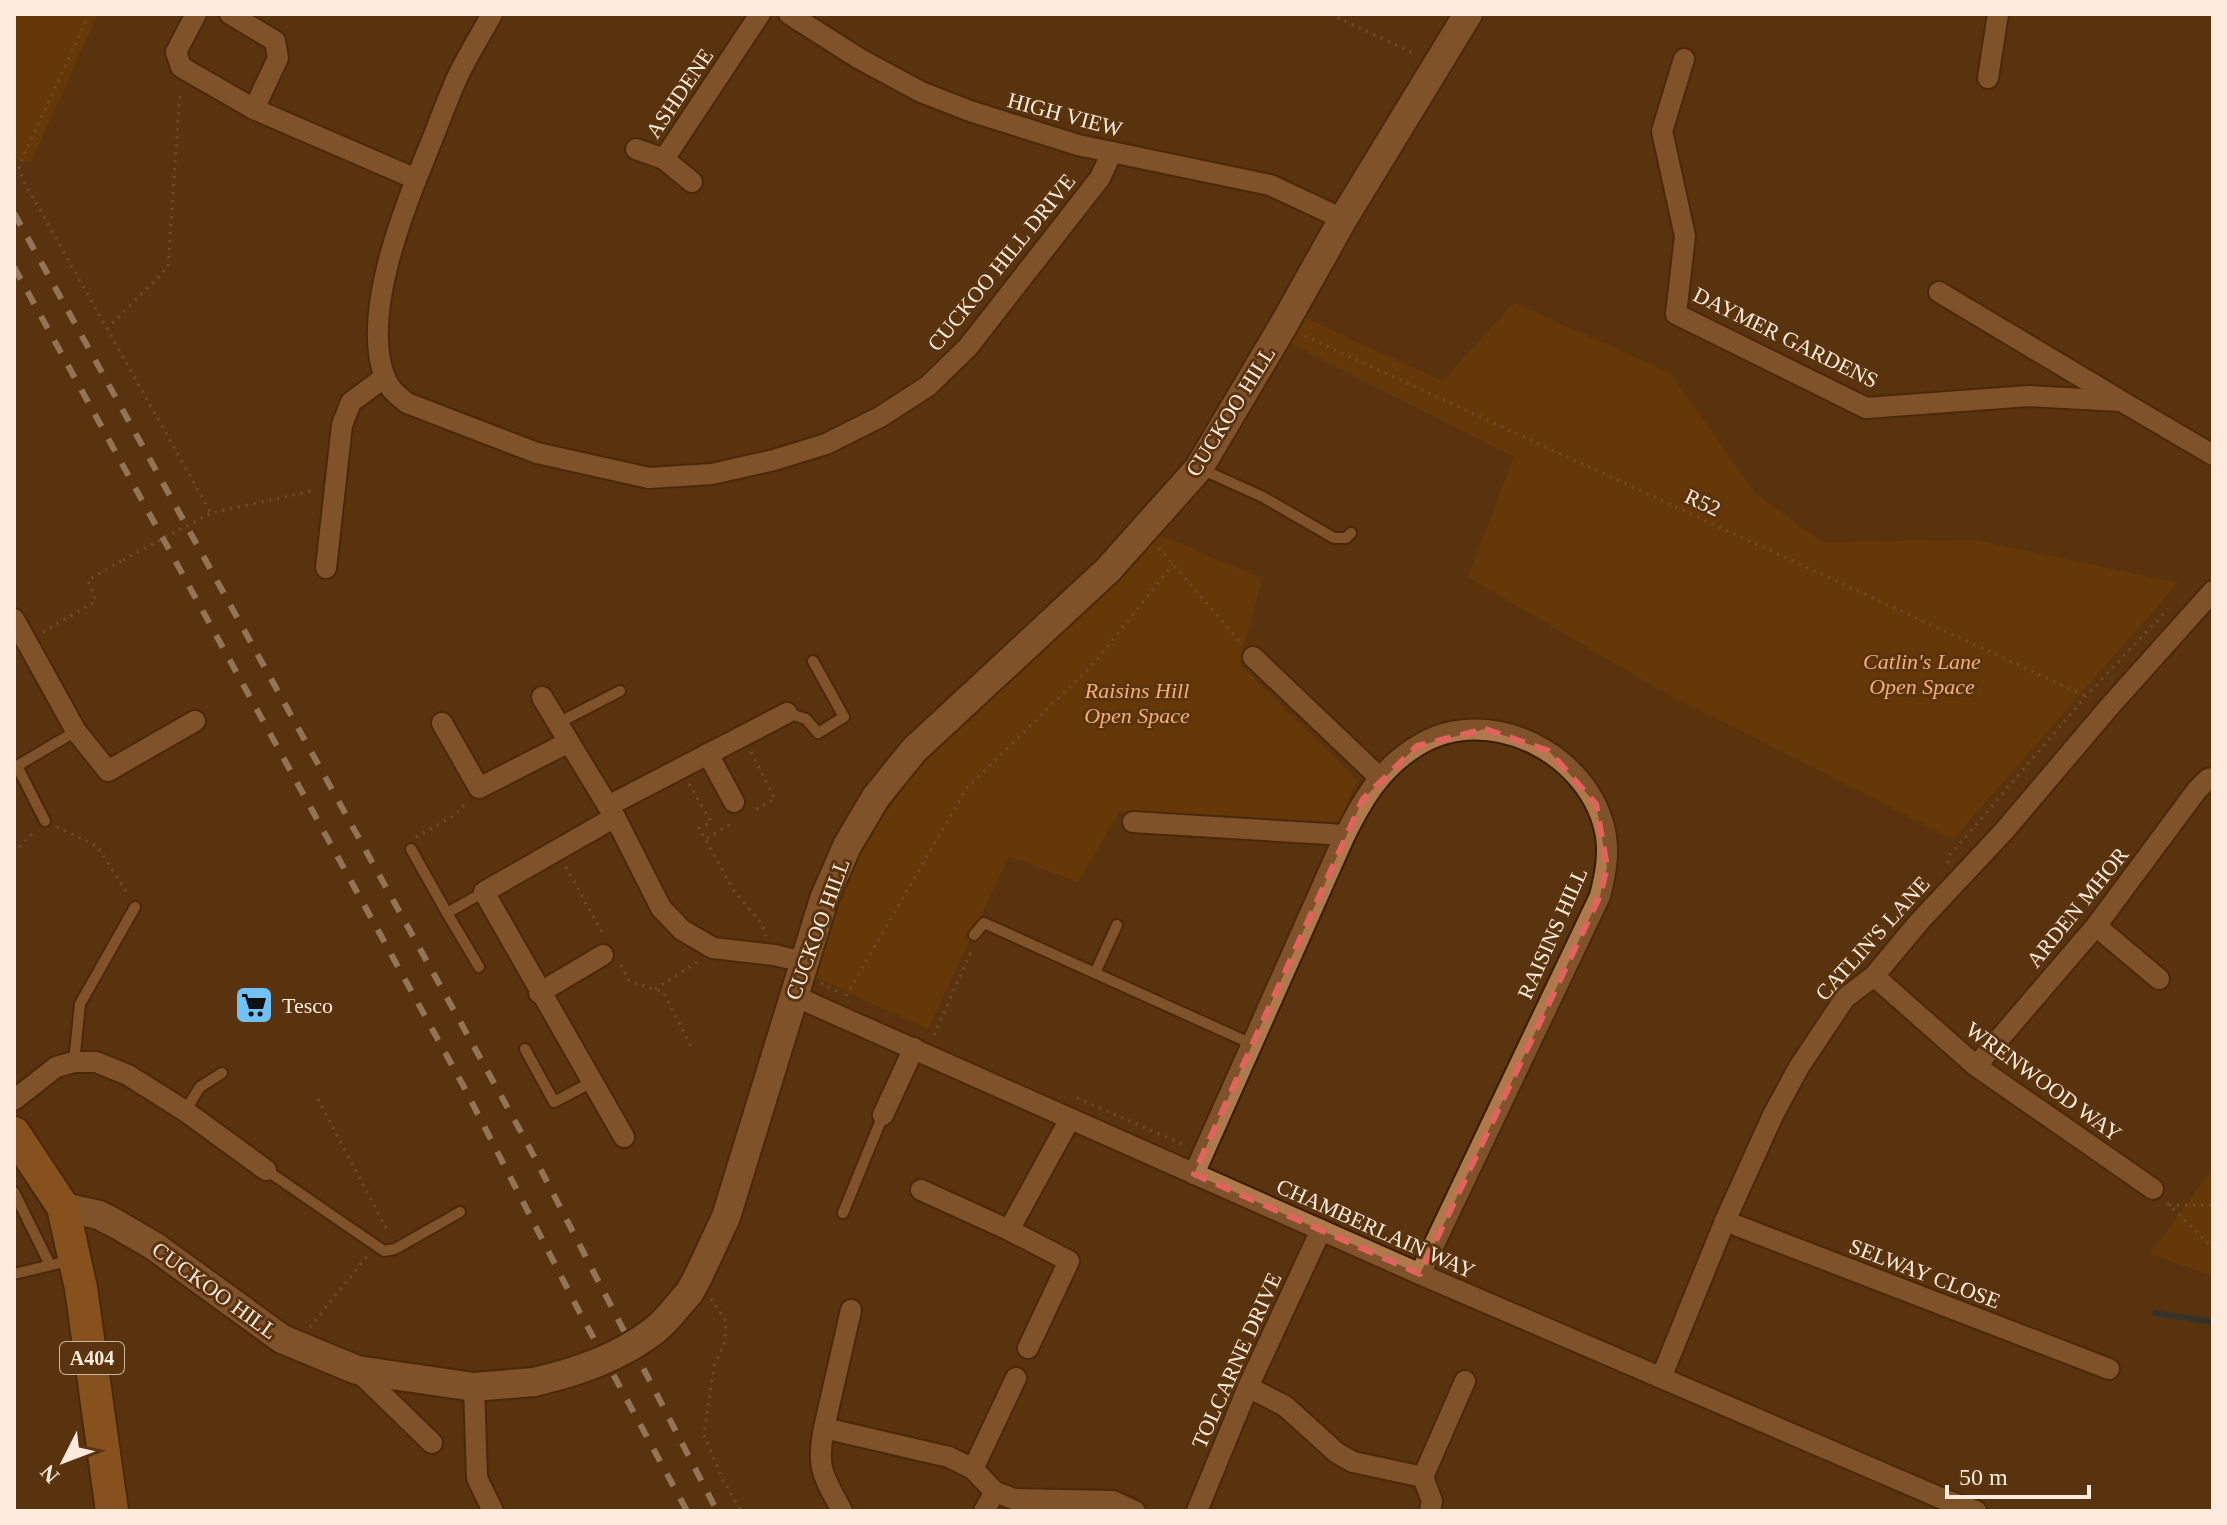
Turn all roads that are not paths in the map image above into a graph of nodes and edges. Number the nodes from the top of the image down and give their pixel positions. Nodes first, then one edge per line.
1 (196, 14) edge
2 (230, 14) edge
3 (492, 14) edge
4 (760, 14) edge
5 (789, 14) edge
6 (1468, 14) edge
7 (1998, 14) edge
8 (1684, 59) dead end
9 (1988, 78) dead end
10 (254, 109) junction
11 (636, 149) dead end
12 (1112, 152) junction
13 (664, 159) junction
14 (416, 179) junction
15 (692, 182) dead end
16 (1343, 219) junction
17 (1939, 292) dead end
18 (385, 377) junction
19 (2121, 401) junction
20 (2213, 455) edge
21 (1199, 468) junction
22 (1351, 533) dead end
23 (326, 568) dead end
24 (2208, 597) edge
25 (14, 619) edge
26 (1253, 657) road end
27 (813, 661) dead end
28 (620, 691) dead end
29 (542, 697) dead end
30 (787, 713) joint
31 (195, 721) dead end
32 (442, 723) dead end
33 (558, 723) junction
34 (76, 731) junction
35 (569, 742) junction
36 (708, 754) junction
37 (1379, 777) junction
38 (2213, 778) edge
39 (734, 802) dead end
40 (611, 811) junction
41 (45, 821) road end
42 (1133, 822) dead end
43 (1345, 835) junction
44 (411, 849) road end
45 (484, 892) junction
46 (135, 907) road end
47 (447, 913) junction
48 (1117, 925) dead end
49 (2096, 926) junction
50 (974, 935) road end
51 (603, 955) dead end
52 (804, 962) junction
53 (479, 967) dead end
54 (1095, 973) junction
55 (1874, 976) junction
56 (2159, 979) dead end
57 (539, 993) junction
58 (792, 995) junction
59 (1252, 1044) junction
60 (525, 1049) dead end
61 (920, 1051) junction
62 (74, 1062) junction
63 (1976, 1066) junction
64 (222, 1073) dead end
65 (592, 1082) junction
66 (14, 1100) edge
67 (185, 1111) junction
68 (883, 1115) joint
69 (1070, 1119) junction
70 (14, 1133) edge
71 (624, 1137) dead end
72 (266, 1170) joint
73 (1194, 1174) junction
74 (2153, 1189) road end
75 (921, 1190) dead end
76 (14, 1192) edge
77 (63, 1207) junction
78 (460, 1212) dead end
79 (843, 1213) dead end
80 (1725, 1221) junction
81 (1009, 1230) junction
82 (1321, 1230) junction
83 (62, 1262) junction
84 (14, 1274) edge
85 (1420, 1274) junction
86 (851, 1310) dead end
87 (1028, 1348) dead end
88 (2109, 1369) dead end
89 (357, 1370) junction
90 (1016, 1378) dead end
91 (1661, 1378) junction
92 (1465, 1381) dead end
93 (474, 1387) junction
94 (1248, 1387) junction
95 (824, 1428) junction
96 (432, 1443) dead end
97 (973, 1469) junction
98 (1423, 1477) junction
99 (995, 1492) junction
100 (1940, 1505) edge
101 (112, 1511) edge
102 (493, 1511) edge
103 (842, 1511) edge
104 (984, 1511) edge
105 (1135, 1511) edge
106 (1197, 1511) edge
107 (1430, 1511) edge
108 (1976, 1511) edge

1 - 10 street
2 - 10 street
3 - 14 street
4 - 13 street, ASHDENE
5 - 12 street, HIGH VIEW
6 - 16 main road, CUCKOO HILL
7 - 9 street
8 - 19 street, DAYMER GARDENS
10 - 14 street
11 - 13 street
12 - 16 street, HIGH VIEW
12 - 18 street, CUCKOO HILL DRIVE
13 - 15 street
14 - 18 street
16 - 21 main road, CUCKOO HILL
17 - 19 street
18 - 23 street
19 - 20 street, DAYMER GARDENS
21 - 22 lane
21 - 52 main road, CUCKOO HILL
24 - 55 street, CATLIN'S LANE
25 - 34 street
26 - 37 street
27 - 30 lane
28 - 33 lane
29 - 33 street
30 - 36 street
31 - 34 street
32 - 35 street
33 - 35 street
34 - 41 lane
35 - 40 street
36 - 39 street
36 - 40 street
37 - 43 street, RAISINS HILL
37 - 85 street, RAISINS HILL
38 - 49 street, ARDEN MHOR
40 - 45 street
40 - 52 street
42 - 43 street
43 - 59 street, RAISINS HILL
44 - 47 lane
45 - 47 lane
45 - 57 street
46 - 62 lane
47 - 53 lane
48 - 54 lane
49 - 56 street
49 - 63 street, ARDEN MHOR
50 - 54 lane
51 - 57 street
52 - 58 main road, CUCKOO HILL
54 - 59 lane
55 - 63 street, WRENWOOD WAY
55 - 80 street, CATLIN'S LANE
57 - 65 street
58 - 61 street, CHAMBERLAIN WAY
58 - 93 main road, CUCKOO HILL, bridge
59 - 73 street, RAISINS HILL
60 - 65 lane
61 - 68 street
61 - 69 street, CHAMBERLAIN WAY
62 - 66 street
62 - 67 street
63 - 74 street, WRENWOOD WAY
64 - 67 lane
65 - 71 street
67 - 72 street
68 - 79 lane
69 - 73 street, CHAMBERLAIN WAY
69 - 81 street
70 - 77 main road, A404
72 - 78 lane
73 - 82 street, CHAMBERLAIN WAY
75 - 81 street
76 - 83 lane
77 - 83 main road, A404
77 - 89 main road, CUCKOO HILL
80 - 88 street, SELWAY CLOSE
80 - 91 street, CATLIN'S LANE
81 - 87 street
82 - 85 street, CHAMBERLAIN WAY
82 - 94 street, TOLCARNE DRIVE
83 - 84 lane
83 - 101 main road, A404
85 - 91 street, CHAMBERLAIN WAY
86 - 95 street
89 - 93 main road, CUCKOO HILL
89 - 96 street
90 - 97 street
91 - 100 street, CHAMBERLAIN WAY
92 - 98 street
93 - 102 street
94 - 98 street
94 - 106 street, TOLCARNE DRIVE
95 - 97 street
95 - 103 street
97 - 99 street
98 - 107 street
99 - 104 street
99 - 105 street
100 - 108 street, CHAMBERLAIN WAY

